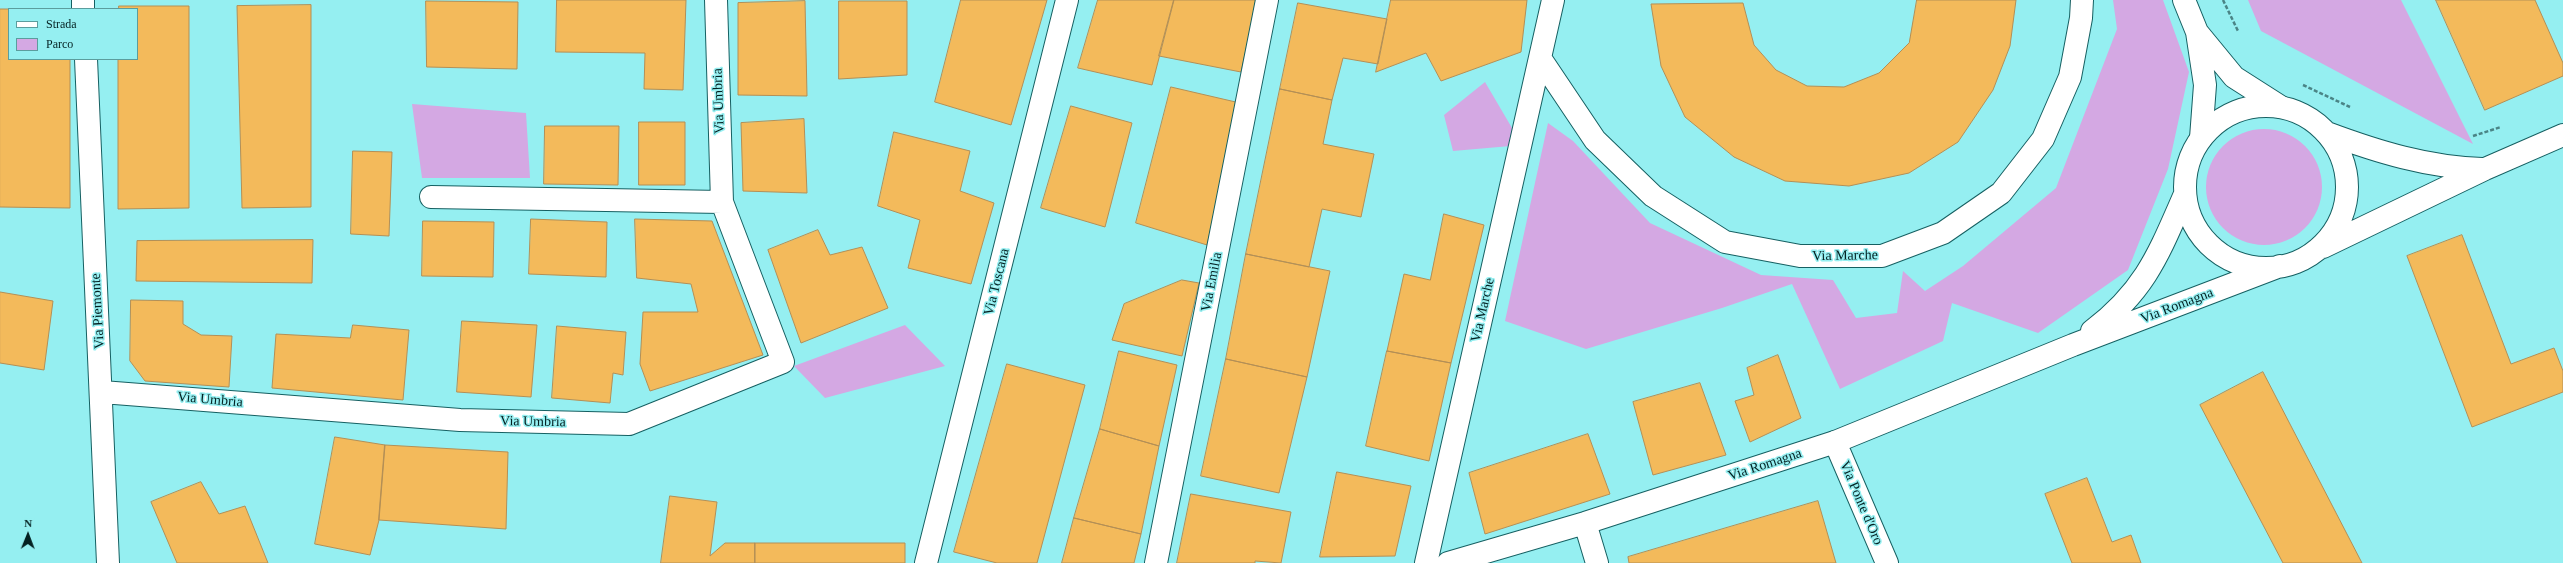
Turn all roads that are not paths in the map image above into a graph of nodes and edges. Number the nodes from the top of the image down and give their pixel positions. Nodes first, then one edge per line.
1 (716, 0) edge
2 (1067, 0) edge
3 (1267, 0) edge
4 (1553, 0) edge
5 (2082, 0) edge
6 (2184, 0) edge
7 (2197, 32) junction
8 (1540, 58) junction
9 (86, 60) edge
10 (2281, 107) junction
11 (2327, 133) junction
12 (2563, 135) edge
13 (2201, 138) junction
14 (2485, 169) junction
15 (2185, 194) junction
16 (431, 197) dead end
17 (722, 202) junction
18 (2314, 252) junction
19 (2280, 266) junction
20 (2073, 345) junction
21 (102, 392) junction
22 (1835, 442) junction
23 (1585, 524) junction
24 (108, 563) edge
25 (926, 563) edge
26 (1156, 563) edge
27 (1426, 563) edge
28 (1448, 563) edge
29 (1597, 563) edge
30 (1887, 563) edge

1 - 17 street, Via Umbria
2 - 25 street, Via Toscana
3 - 26 street, Via Emilia
4 - 8 street, Via Marche
5 - 8 street, Via Marche
6 - 7 street
7 - 10 street
7 - 13 street
8 - 27 street, Via Marche
9 - 21 street, Via Piemonte
10 - 11 street
10 - 13 street
11 - 14 street
11 - 18 street
12 - 14 street
13 - 15 street
14 - 18 street
15 - 19 street
15 - 20 street, Via Romagna
16 - 17 street
17 - 21 street, Via Umbria
18 - 19 street
19 - 20 street, Via Romagna
20 - 22 street, Via Romagna
21 - 24 street, Via Piemonte
22 - 23 street, Via Romagna
22 - 30 street, Via Ponte d'Oro
23 - 28 street, Via Romagna
23 - 29 street

